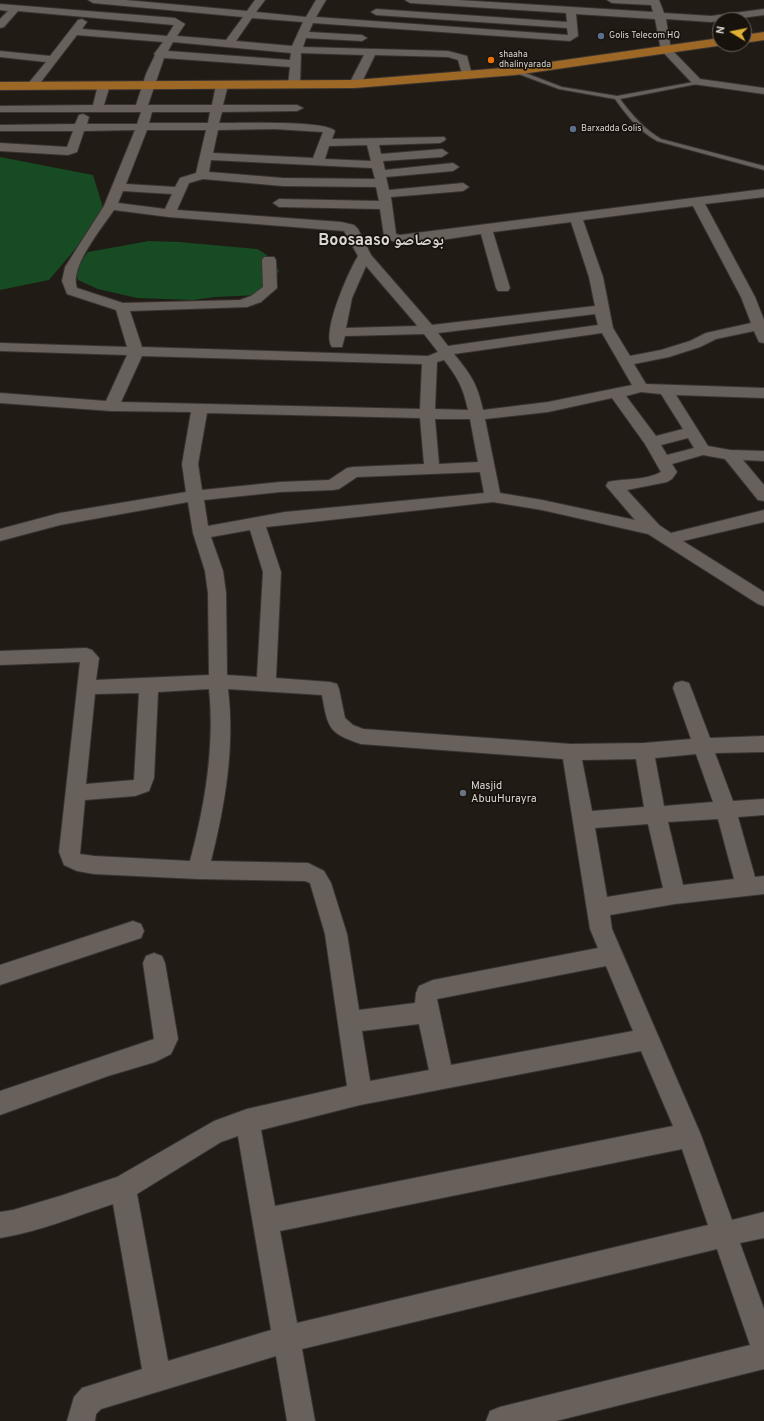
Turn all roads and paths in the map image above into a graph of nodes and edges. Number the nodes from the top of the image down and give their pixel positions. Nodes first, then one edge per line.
1 (93, 0) edge
2 (98, 0) edge
3 (260, 0) edge
4 (410, 0) edge
5 (423, 0) edge
6 (612, 0) edge
7 (453, 1) edge
8 (654, 1) edge
9 (181, 4) edge
10 (319, 4) edge
11 (0, 7) edge
12 (512, 7) junction
13 (16, 8) junction
14 (331, 9) dead end
15 (571, 11) junction
16 (764, 12) edge
17 (251, 14) junction
18 (419, 14) junction
19 (88, 15) junction
20 (450, 16) junction
21 (660, 17) junction
22 (309, 20) junction
23 (516, 21) junction
24 (370, 23) junction
25 (0, 25) edge
26 (571, 25) junction
27 (416, 28) junction
28 (447, 30) junction
29 (75, 32) junction
30 (302, 35) junction
31 (515, 35) junction
32 (764, 36) edge
33 (169, 38) junction
34 (362, 38) junction
35 (752, 38) edge
36 (229, 43) junction
37 (712, 43) edge
38 (296, 50) junction
39 (666, 50) junction
40 (356, 51) junction
41 (371, 52) junction
42 (409, 53) junction
43 (0, 54) edge
44 (159, 54) junction
45 (53, 59) junction
46 (296, 64) junction
47 (515, 71) junction
48 (467, 75) junction
49 (697, 82) junction
50 (147, 84) junction
51 (356, 84) junction
52 (104, 85) junction
53 (222, 85) junction
54 (294, 85) junction
55 (0, 86) edge
56 (33, 86) junction
57 (764, 91) edge
58 (617, 98) junction
59 (92, 108) junction
60 (144, 108) junction
61 (217, 108) junction
62 (297, 108) dead end
63 (0, 109) edge
64 (51, 109) junction
65 (212, 127) junction
66 (0, 128) edge
67 (42, 128) junction
68 (78, 128) junction
69 (141, 128) junction
70 (440, 139) dead end
71 (372, 141) junction
72 (324, 143) junction
73 (0, 147) edge
74 (33, 148) junction
75 (442, 153) dead end
76 (206, 156) junction
77 (287, 160) junction
78 (318, 162) junction
79 (453, 168) dead end
80 (764, 168) edge
81 (202, 175) junction
82 (381, 180) junction
83 (283, 182) junction
84 (118, 187) junction
85 (464, 187) dead end
86 (180, 191) junction
87 (764, 193) edge
88 (279, 203) junction
89 (698, 203) junction
90 (110, 206) junction
91 (169, 213) junction
92 (576, 217) junction
93 (275, 221) junction
94 (486, 230) junction
95 (365, 256) junction
96 (269, 260) dead end
97 (502, 288) dead end
98 (122, 307) junction
99 (601, 309) junction
100 (761, 325) edge
101 (606, 328) junction
102 (428, 330) junction
103 (338, 332) junction
104 (764, 339) edge
105 (0, 348) edge
106 (136, 352) junction
107 (445, 352) junction
108 (336, 358) junction
109 (430, 360) junction
110 (626, 361) junction
111 (641, 388) junction
112 (666, 390) junction
113 (616, 393) junction
114 (764, 393) edge
115 (0, 398) edge
116 (111, 406) junction
117 (200, 408) junction
118 (427, 414) junction
119 (477, 415) junction
120 (691, 432) junction
121 (652, 442) junction
122 (703, 450) junction
123 (730, 455) junction
124 (764, 456) edge
125 (663, 461) junction
126 (486, 467) junction
127 (432, 469) junction
128 (194, 496) junction
129 (764, 496) edge
130 (493, 497) junction
131 (764, 516) edge
132 (256, 523) junction
133 (653, 529) junction
134 (201, 533) junction
135 (0, 535) edge
136 (668, 539) junction
137 (764, 600) edge
138 (0, 658) edge
139 (218, 681) junction
140 (266, 684) junction
141 (149, 686) junction
142 (86, 687) junction
143 (682, 688) dead end
144 (764, 744) edge
145 (702, 746) junction
146 (644, 751) junction
147 (571, 752) junction
148 (74, 793) junction
149 (764, 807) edge
150 (726, 810) junction
151 (656, 816) junction
152 (584, 820) junction
153 (198, 870) junction
154 (755, 886) edge
155 (675, 895) junction
156 (597, 908) junction
157 (133, 931) dead end
158 (612, 955) junction
159 (154, 963) dead end
160 (0, 975) edge
161 (429, 1012) junction
162 (349, 1022) junction
163 (648, 1039) junction
164 (442, 1077) junction
165 (360, 1094) junction
166 (0, 1103) edge
167 (247, 1120) junction
168 (689, 1135) junction
169 (123, 1188) junction
170 (264, 1221) junction
171 (764, 1225) edge
172 (0, 1226) edge
173 (724, 1234) junction
174 (286, 1339) junction
175 (764, 1346) edge
176 (764, 1355) edge
177 (157, 1377) junction
178 (81, 1421) edge
179 (301, 1421) edge
180 (500, 1421) edge

1 - 2 street
2 - 9 street
2 - 19 street
3 - 17 street
4 - 5 street
5 - 7 street
5 - 18 street
6 - 8 street
7 - 12 street
7 - 20 street
8 - 21 street
9 - 17 street
10 - 14 street
10 - 22 street
11 - 13 street
12 - 15 street
12 - 23 street
13 - 19 street
13 - 25 street
15 - 21 street
15 - 26 street
16 - 21 street
17 - 22 street
17 - 36 street
18 - 20 street
18 - 24 street
18 - 27 street
19 - 29 street
19 - 33 street
20 - 23 street
20 - 28 street
21 - 39 street
22 - 24 street
22 - 30 street
23 - 26 street
23 - 31 street
24 - 27 street
24 - 34 street
26 - 31 street
27 - 28 street
27 - 42 street
28 - 31 street
29 - 33 street
29 - 45 street
30 - 34 street
30 - 38 street
32 - 35 main road
33 - 36 street
33 - 44 street
34 - 40 street
36 - 38 street
37 - 39 main road
38 - 40 street
38 - 46 street
39 - 47 main road
39 - 49 street
40 - 41 street
41 - 42 street
41 - 51 street
42 - 48 street
43 - 45 street
44 - 46 street
44 - 50 street
45 - 56 street
46 - 54 street
47 - 48 main road
47 - 58 lane
48 - 51 main road
49 - 57 street
49 - 58 lane
50 - 52 main road
50 - 53 main road
50 - 60 street
51 - 54 main road
52 - 56 main road
52 - 59 street
53 - 54 main road
53 - 61 street
55 - 56 main road
58 - 80 lane
59 - 60 street
59 - 64 street
59 - 68 street
60 - 61 street
60 - 69 street
61 - 62 street
61 - 65 street
63 - 64 street
64 - 67 street
65 - 69 street
65 - 72 street
65 - 76 street
66 - 67 street
67 - 68 street
67 - 74 street
68 - 69 street
68 - 74 street
69 - 84 street
70 - 71 street
71 - 72 street
71 - 82 street
72 - 78 street
73 - 74 street
75 - 82 street
76 - 77 street
76 - 81 street
77 - 78 street
77 - 83 street
78 - 82 street
79 - 82 street
81 - 83 street
81 - 86 street
82 - 83 street
82 - 85 street
82 - 88 street
82 - 94 street
83 - 88 street
84 - 86 street
84 - 90 street
86 - 91 street
87 - 89 street
88 - 93 street
89 - 92 street
89 - 100 street
90 - 91 street
90 - 98 street
91 - 93 street
92 - 94 street
92 - 99 street
93 - 95 street
94 - 97 street
95 - 102 street
95 - 103 street
96 - 98 street
98 - 106 street
99 - 101 street
99 - 102 street
100 - 104 street
100 - 110 street
101 - 107 street
101 - 110 street
102 - 103 street
102 - 107 street
103 - 108 street
105 - 106 street
106 - 108 street
106 - 116 street
107 - 109 street
107 - 119 street
108 - 109 street
109 - 118 street
110 - 111 street
111 - 112 street
111 - 113 street
112 - 114 street
112 - 120 street
113 - 119 street
113 - 121 street
115 - 116 street
116 - 117 street
117 - 118 street
117 - 128 street
118 - 119 street
118 - 127 street
119 - 126 street
120 - 121 street
120 - 122 street
121 - 125 street
122 - 123 street
122 - 125 street
123 - 124 street
123 - 129 street
125 - 133 street
126 - 127 street
126 - 130 street
127 - 128 street
128 - 134 street
128 - 135 street
130 - 132 street
130 - 133 street
131 - 136 street
132 - 134 street
132 - 140 street
133 - 136 street
134 - 139 street
136 - 137 street
138 - 142 street
139 - 140 street
139 - 141 street
139 - 153 street
140 - 147 street
141 - 142 street
141 - 148 street
142 - 148 street
143 - 145 street
144 - 145 street
145 - 146 street
145 - 150 street
146 - 147 street
146 - 151 street
147 - 152 street
148 - 153 street
149 - 150 street
150 - 151 street
150 - 154 street
151 - 152 street
151 - 155 street
152 - 156 street
153 - 162 street
154 - 155 street
155 - 156 street
156 - 158 street
157 - 160 street
158 - 161 street
158 - 163 street
159 - 166 street
161 - 162 street
161 - 164 street
162 - 165 street
163 - 164 street
163 - 168 street
164 - 165 street
165 - 167 street
167 - 169 street
167 - 170 street
168 - 170 street
168 - 173 street
169 - 172 street
169 - 177 street
170 - 174 street
171 - 173 street
173 - 174 street
173 - 175 street
174 - 177 street
174 - 179 street
176 - 180 street
177 - 178 street

